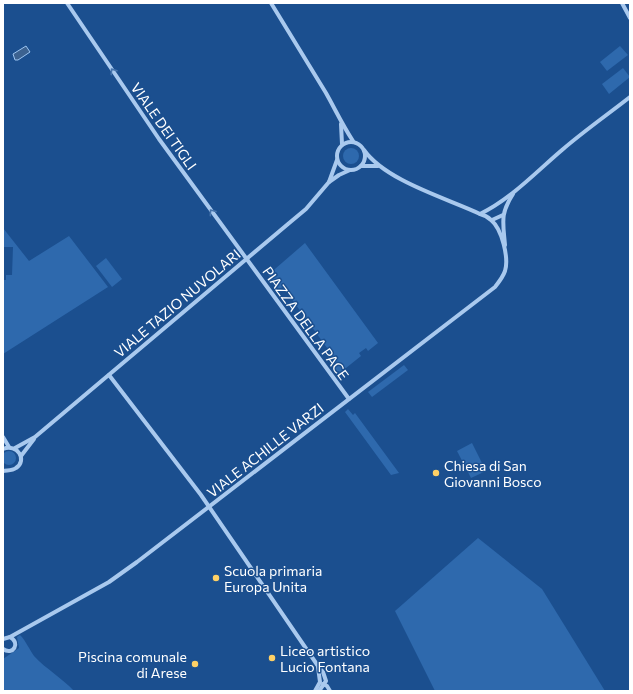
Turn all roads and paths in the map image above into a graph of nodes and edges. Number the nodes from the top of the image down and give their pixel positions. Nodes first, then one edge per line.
1 (67, 3) edge
2 (271, 3) edge
3 (622, 3) edge
4 (630, 18) edge
5 (630, 98) edge
6 (341, 122) junction
7 (353, 141) junction
8 (342, 144) junction
9 (364, 150) junction
10 (337, 160) junction
11 (361, 166) junction
12 (379, 166) junction
13 (350, 170) junction
14 (329, 182) junction
15 (515, 190) junction
16 (480, 214) junction
17 (503, 215) junction
18 (492, 220) junction
19 (506, 255) junction
20 (246, 260) junction
21 (109, 375) junction
22 (349, 399) junction
23 (3, 437) edge
24 (35, 437) junction
25 (9, 447) junction
26 (15, 448) junction
27 (3, 449) edge
28 (21, 456) junction
29 (4, 470) edge
30 (209, 507) junction
31 (10, 637) junction
32 (3, 639) edge
33 (3, 649) edge
34 (318, 666) junction
35 (324, 685) junction
36 (320, 689) edge
37 (315, 691) edge
38 (330, 691) edge

20 -> 1 street, VIALE DEI TIGLI
2 - 6 street
3 - 4 street
5 - 15 street, VIALE ACHILLE VARZI
6 - 7 street
6 - 8 street
7 - 8 street
7 - 9 street
8 - 10 street
9 - 11 street
9 - 12 street
10 - 13 street
10 - 14 street, VIALE TAZIO NUVOLARI
11 - 12 street
11 - 13 street
12 - 16 street
13 - 14 street, VIALE TAZIO NUVOLARI
14 - 20 street, VIALE TAZIO NUVOLARI
15 - 16 street, VIALE ACHILLE VARZI
15 - 17 street, VIALE ACHILLE VARZI
16 - 18 street
17 - 18 street
17 - 19 street, VIALE ACHILLE VARZI
18 - 19 street, VIALE ACHILLE VARZI
19 - 22 street, VIALE ACHILLE VARZI
20 - 21 street, VIALE TAZIO NUVOLARI
20 - 22 street, PIAZZA DELLA PACE
21 - 24 street, VIALE TAZIO NUVOLARI
21 - 30 street
22 - 30 street, VIALE ACHILLE VARZI
23 - 25 street
24 - 26 street, VIALE TAZIO NUVOLARI
24 - 28 street, VIALE TAZIO NUVOLARI
25 - 26 street
25 - 27 street
26 - 28 street
28 - 29 street, VIALE TAZIO NUVOLARI
30 - 31 street, VIALE ACHILLE VARZI
30 - 34 street
31 - 32 street, VIALE ACHILLE VARZI
31 - 33 street
34 - 35 street
34 - 36 street
35 - 36 street
35 - 38 street
36 - 37 street

